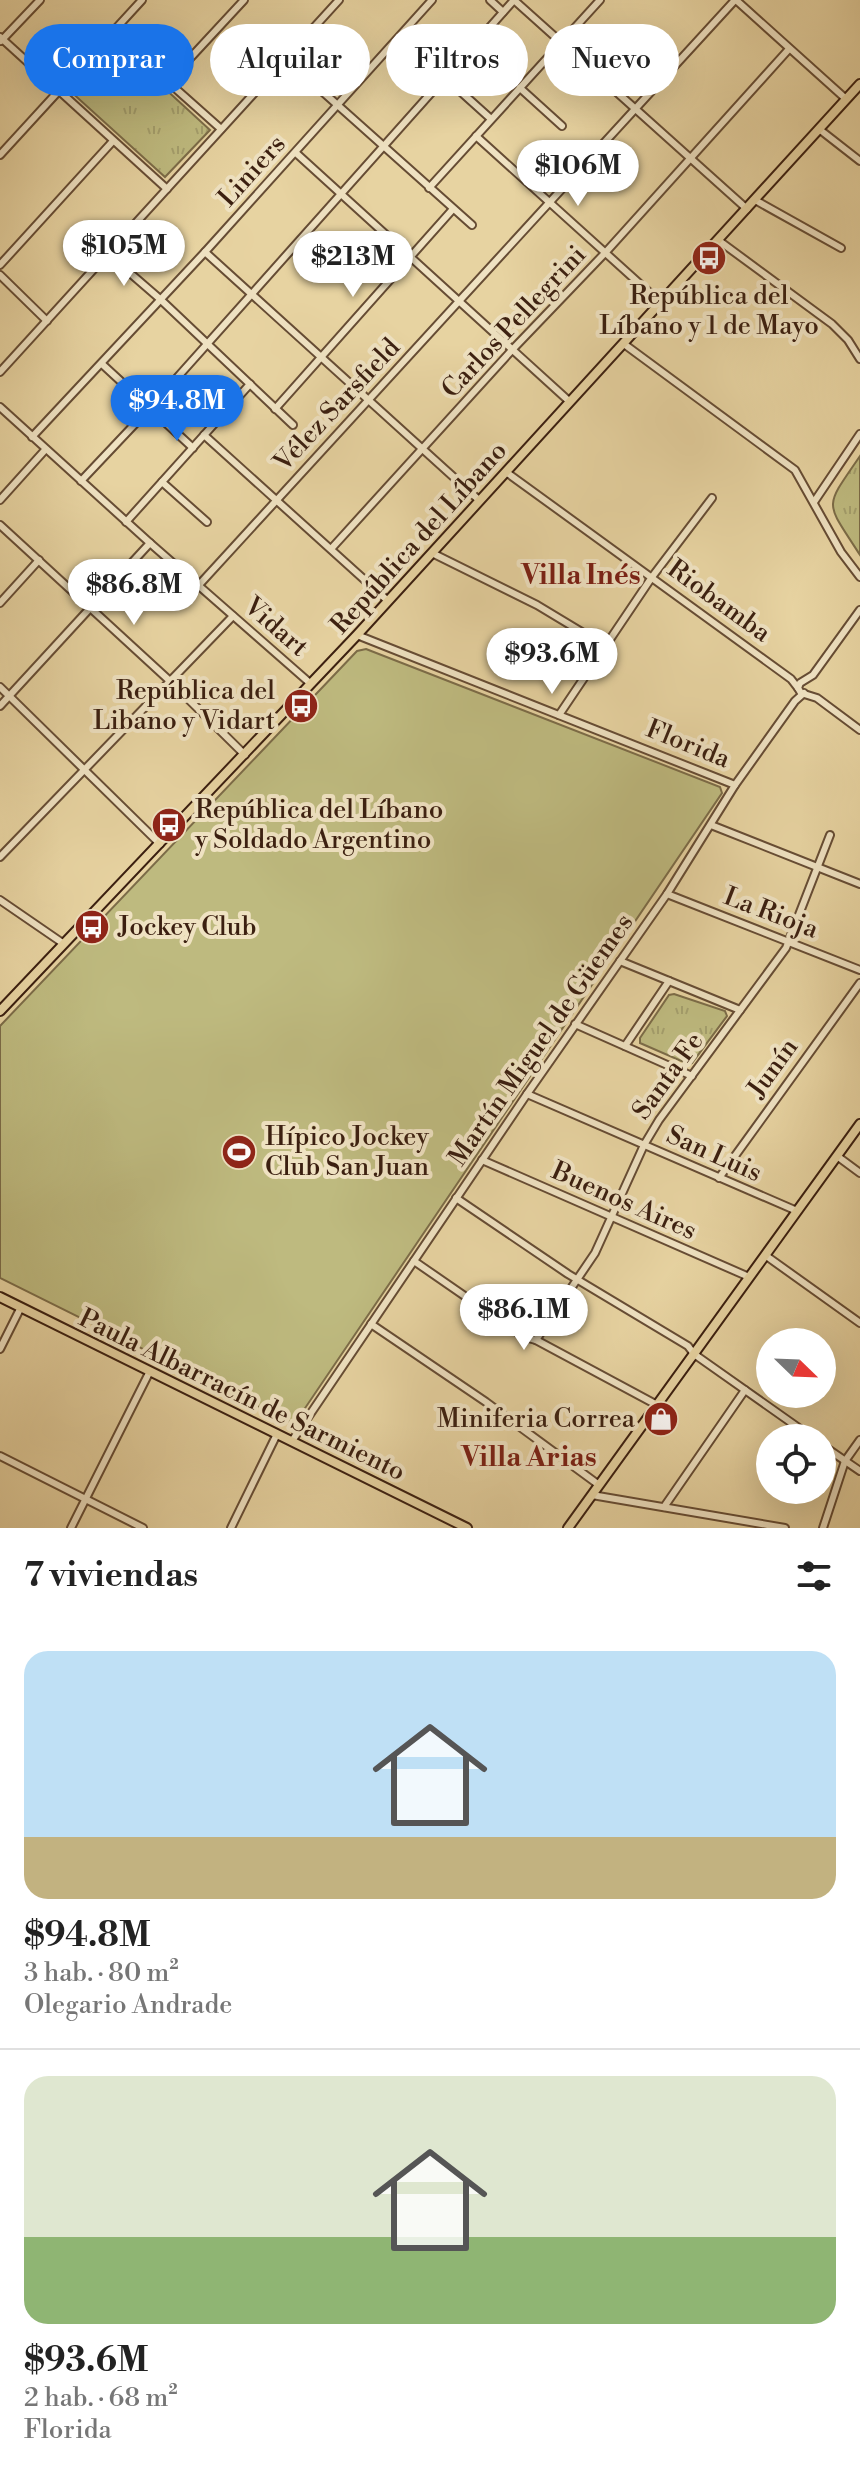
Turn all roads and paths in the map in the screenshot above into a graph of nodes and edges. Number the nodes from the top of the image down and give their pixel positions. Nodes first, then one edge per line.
1 (40, 0) edge
2 (142, 0) edge
3 (244, 0) edge
4 (432, 0) edge
5 (490, 0) edge
6 (514, 0) edge
7 (600, 0) edge
8 (735, 0) edge
9 (337, 1) edge
10 (503, 12) junction
11 (120, 24) edge
12 (317, 24) edge
13 (411, 24) edge
14 (492, 24) edge
15 (579, 24) edge
16 (544, 27) edge
17 (1, 40) edge
18 (789, 49) junction
19 (386, 53) edge
20 (194, 54) edge
21 (24, 61) edge
22 (544, 62) edge
23 (528, 79) edge
24 (860, 84) edge
25 (528, 95) edge
26 (55, 96) edge
27 (63, 96) edge
28 (184, 96) edge
29 (252, 96) edge
30 (327, 96) edge
31 (428, 96) edge
32 (466, 96) edge
33 (513, 96) edge
34 (621, 96) edge
35 (846, 99) junction
36 (338, 106) junction
37 (635, 109) junction
38 (491, 119) junction
39 (562, 126) dead end
40 (221, 129) junction
41 (819, 129) junction
42 (476, 136) junction
43 (113, 141) junction
44 (382, 147) junction
45 (296, 153) junction
46 (0, 155) edge
47 (690, 159) junction
48 (860, 161) edge
49 (429, 188) junction
50 (167, 189) junction
51 (340, 193) junction
52 (755, 200) junction
53 (550, 203) junction
54 (453, 209) junction
55 (747, 209) junction
56 (472, 225) dead end
57 (718, 240) junction
58 (841, 248) dead end
59 (205, 252) junction
60 (605, 253) junction
61 (108, 254) junction
62 (410, 257) junction
63 (0, 265) edge
64 (0, 275) edge
65 (251, 294) junction
66 (160, 299) junction
67 (460, 302) junction
68 (661, 303) junction
69 (47, 321) junction
70 (207, 343) junction
71 (624, 344) junction
72 (512, 350) junction
73 (322, 357) junction
74 (860, 359) edge
75 (102, 364) junction
76 (0, 372) edge
77 (250, 384) junction
78 (369, 400) junction
79 (570, 402) junction
80 (0, 407) edge
81 (150, 408) junction
82 (275, 409) junction
83 (293, 425) dead end
84 (860, 434) edge
85 (204, 435) junction
86 (32, 437) junction
87 (193, 448) junction
88 (45, 450) junction
89 (423, 450) junction
90 (506, 472) junction
91 (81, 481) junction
92 (162, 482) junction
93 (712, 498) dead end
94 (0, 500) edge
95 (276, 500) junction
96 (480, 501) junction
97 (814, 502) junction
98 (126, 522) junction
99 (207, 522) dead end
100 (0, 525) edge
101 (150, 543) junction
102 (331, 549) junction
103 (432, 553) junction
104 (39, 560) junction
105 (652, 577) junction
106 (860, 577) edge
107 (198, 586) junction
108 (388, 601) junction
109 (0, 603) edge
110 (91, 607) junction
111 (860, 610) edge
112 (233, 616) junction
113 (357, 635) junction
114 (605, 646) junction
115 (171, 682) junction
116 (312, 684) junction
117 (0, 687) edge
118 (804, 688) junction
119 (9, 696) junction
120 (0, 706) edge
121 (559, 715) junction
122 (860, 730) edge
123 (245, 755) junction
124 (85, 771) junction
125 (735, 785) junction
126 (711, 825) junction
127 (830, 835) dead end
128 (160, 844) junction
129 (0, 857) edge
130 (817, 867) junction
131 (860, 884) edge
132 (667, 894) junction
133 (0, 900) edge
134 (788, 942) junction
135 (64, 944) junction
136 (620, 961) junction
137 (860, 970) edge
138 (669, 981) junction
139 (860, 983) edge
140 (740, 1010) junction
141 (0, 1011) edge
142 (575, 1024) junction
143 (625, 1046) junction
144 (692, 1076) junction
145 (527, 1094) junction
146 (860, 1124) edge
147 (644, 1145) junction
148 (837, 1156) junction
149 (482, 1160) junction
150 (860, 1173) edge
151 (719, 1178) junction
152 (456, 1198) junction
153 (797, 1211) junction
154 (611, 1217) junction
155 (765, 1255) junction
156 (414, 1261) junction
157 (749, 1277) junction
158 (577, 1279) junction
159 (0, 1297) edge
160 (21, 1307) junction
161 (860, 1323) edge
162 (371, 1324) junction
163 (536, 1340) junction
164 (0, 1349) edge
165 (694, 1354) junction
166 (150, 1371) junction
167 (745, 1390) junction
168 (657, 1405) junction
169 (793, 1424) edge
170 (277, 1434) junction
171 (860, 1440) edge
172 (292, 1441) junction
173 (836, 1455) edge
174 (0, 1456) edge
175 (845, 1461) junction
176 (860, 1471) edge
177 (599, 1485) junction
178 (592, 1495) junction
179 (85, 1499) junction
180 (664, 1507) junction
181 (71, 1528) edge
182 (143, 1528) edge
183 (231, 1528) edge
184 (467, 1528) edge
185 (568, 1528) edge
186 (785, 1528) edge
187 (823, 1528) edge

1 - 17 street
2 - 11 street
3 - 20 street
4 - 13 street, Liniers
5 - 10 street
6 - 10 street
6 - 16 street
7 - 15 street
8 - 18 street
8 - 37 street, Vélez Sarsfield
9 - 12 street
10 - 14 street
17 - 21 street
18 - 35 street
18 - 47 street, Carlos Pellegrini
19 - 36 street, Liniers
22 - 23 street
24 - 35 main road, República del Líbano
25 - 39 street
26 - 46 street
27 - 43 street
28 - 40 street
29 - 40 street
30 - 36 street
31 - 44 street
32 - 38 street
33 - 38 street
34 - 37 street
35 - 41 main road, República del Líbano
36 - 44 street
36 - 45 street, Liniers
37 - 47 street
37 - 53 street, Vélez Sarsfield
38 - 42 street
40 - 50 street
41 - 48 street
41 - 52 main road, República del Líbano
42 - 49 street
42 - 53 street
43 - 50 street
43 - 63 street
44 - 49 street
44 - 51 street
45 - 51 street
45 - 59 street, Liniers
47 - 55 street
47 - 60 street, Carlos Pellegrini
49 - 54 street
50 - 61 street
51 - 62 street
51 - 65 street
52 - 55 main road, República del Líbano
52 - 58 street
53 - 60 street
53 - 67 street, Vélez Sarsfield
54 - 56 street
54 - 62 street
55 - 57 main road, República del Líbano
57 - 68 main road, República del Líbano
57 - 74 street
59 - 65 street
59 - 66 street, Liniers
60 - 68 street
60 - 72 street, Carlos Pellegrini
61 - 66 street
61 - 69 street
62 - 67 street
62 - 73 street
64 - 69 street
65 - 70 street
65 - 73 street
66 - 70 street
66 - 75 street, Liniers
67 - 72 street
67 - 78 street, Vélez Sarsfield
68 - 71 main road, República del Líbano
69 - 76 street
70 - 77 street
70 - 81 street
71 - 79 main road, República del Líbano
71 - 97 street
72 - 79 street
72 - 89 street, Carlos Pellegrini
73 - 78 street
73 - 82 street
75 - 81 street
75 - 86 street, Liniers
77 - 82 street
77 - 85 street
78 - 89 street
78 - 95 street, Vélez Sarsfield
79 - 90 main road, República del Líbano
80 - 86 street, Vidart
81 - 87 street
81 - 91 street
82 - 83 street
84 - 97 street
85 - 87 street
85 - 95 street
86 - 88 street, Vidart
87 - 92 street
88 - 91 street, Vidart
88 - 94 street
89 - 96 street
89 - 102 street, Carlos Pellegrini
90 - 96 main road, República del Líbano
90 - 105 street, Riobamba
91 - 98 street, Vidart
92 - 98 street
92 - 99 street
93 - 105 street
95 - 102 street
95 - 107 street, Vélez Sarsfield
96 - 103 main road, República del Líbano
97 - 106 street
98 - 101 street, Vidart
100 - 104 street
101 - 107 street, Vidart
101 - 110 street
102 - 108 street
103 - 108 main road, República del Líbano
103 - 114 street
104 - 109 street
104 - 110 street
105 - 114 street
105 - 118 street, Riobamba
107 - 112 street, Vidart
108 - 113 main road, República del Líbano
110 - 115 street
110 - 119 street
111 - 118 street, Martín Miguel de Güemes
112 - 115 street
112 - 116 street, Vidart
113 - 116 main road, República del Líbano
113 - 121 street, Florida
114 - 121 street
115 - 123 street
115 - 124 street
116 - 123 main road, República del Líbano
117 - 119 street
118 - 122 street, Riobamba
118 - 125 street, Martín Miguel de Güemes
119 - 120 street
119 - 124 street
121 - 125 street, Florida
123 - 128 main road, República del Líbano
124 - 128 street
124 - 129 street
125 - 126 street, Martín Miguel de Güemes
126 - 130 street
126 - 132 street, Martín Miguel de Güemes
127 - 130 street, Santa Fe
128 - 135 main road, República del Líbano
130 - 131 street
130 - 134 street, Santa Fe
132 - 134 street, La Rioja
132 - 136 street, Martín Miguel de Güemes
133 - 135 street
134 - 137 street, La Rioja
134 - 140 street, Santa Fe
135 - 141 main road, República del Líbano
136 - 138 street
136 - 142 street, Martín Miguel de Güemes
138 - 140 street
138 - 143 street
139 - 151 street, Junín
140 - 144 street, Santa Fe
142 - 143 street
142 - 145 street, Martín Miguel de Güemes
143 - 144 street
144 - 147 street, Santa Fe
145 - 147 street, San Luis
145 - 149 street, Martín Miguel de Güemes
146 - 148 main road
147 - 151 street, San Luis
147 - 154 street, Santa Fe
148 - 150 street
148 - 153 main road
149 - 152 street, Martín Miguel de Güemes
149 - 154 street, Buenos Aires
151 - 153 street, San Luis
152 - 156 street, Martín Miguel de Güemes
152 - 158 street
153 - 155 main road
154 - 157 street, Buenos Aires
154 - 158 street, Santa Fe
155 - 157 main road
155 - 161 street
156 - 162 street, Martín Miguel de Güemes
156 - 163 street
157 - 165 main road
158 - 163 street, Santa Fe
158 - 165 street
159 - 160 main road, Paula Albarracín de Sarmiento
160 - 164 street
160 - 166 main road, Paula Albarracín de Sarmiento
162 - 172 street, Martín Miguel de Güemes
162 - 177 street
163 - 168 street
165 - 167 street
165 - 168 main road
166 - 170 main road, Paula Albarracín de Sarmiento
166 - 179 street
167 - 169 street
167 - 180 street
168 - 177 main road
170 - 172 main road, Paula Albarracín de Sarmiento
170 - 183 street
171 - 175 street
172 - 184 main road, Paula Albarracín de Sarmiento
173 - 175 street
174 - 179 street
175 - 176 street
175 - 187 street
177 - 178 main road
178 - 180 street
178 - 185 main road
179 - 181 street
179 - 182 street
180 - 186 street

